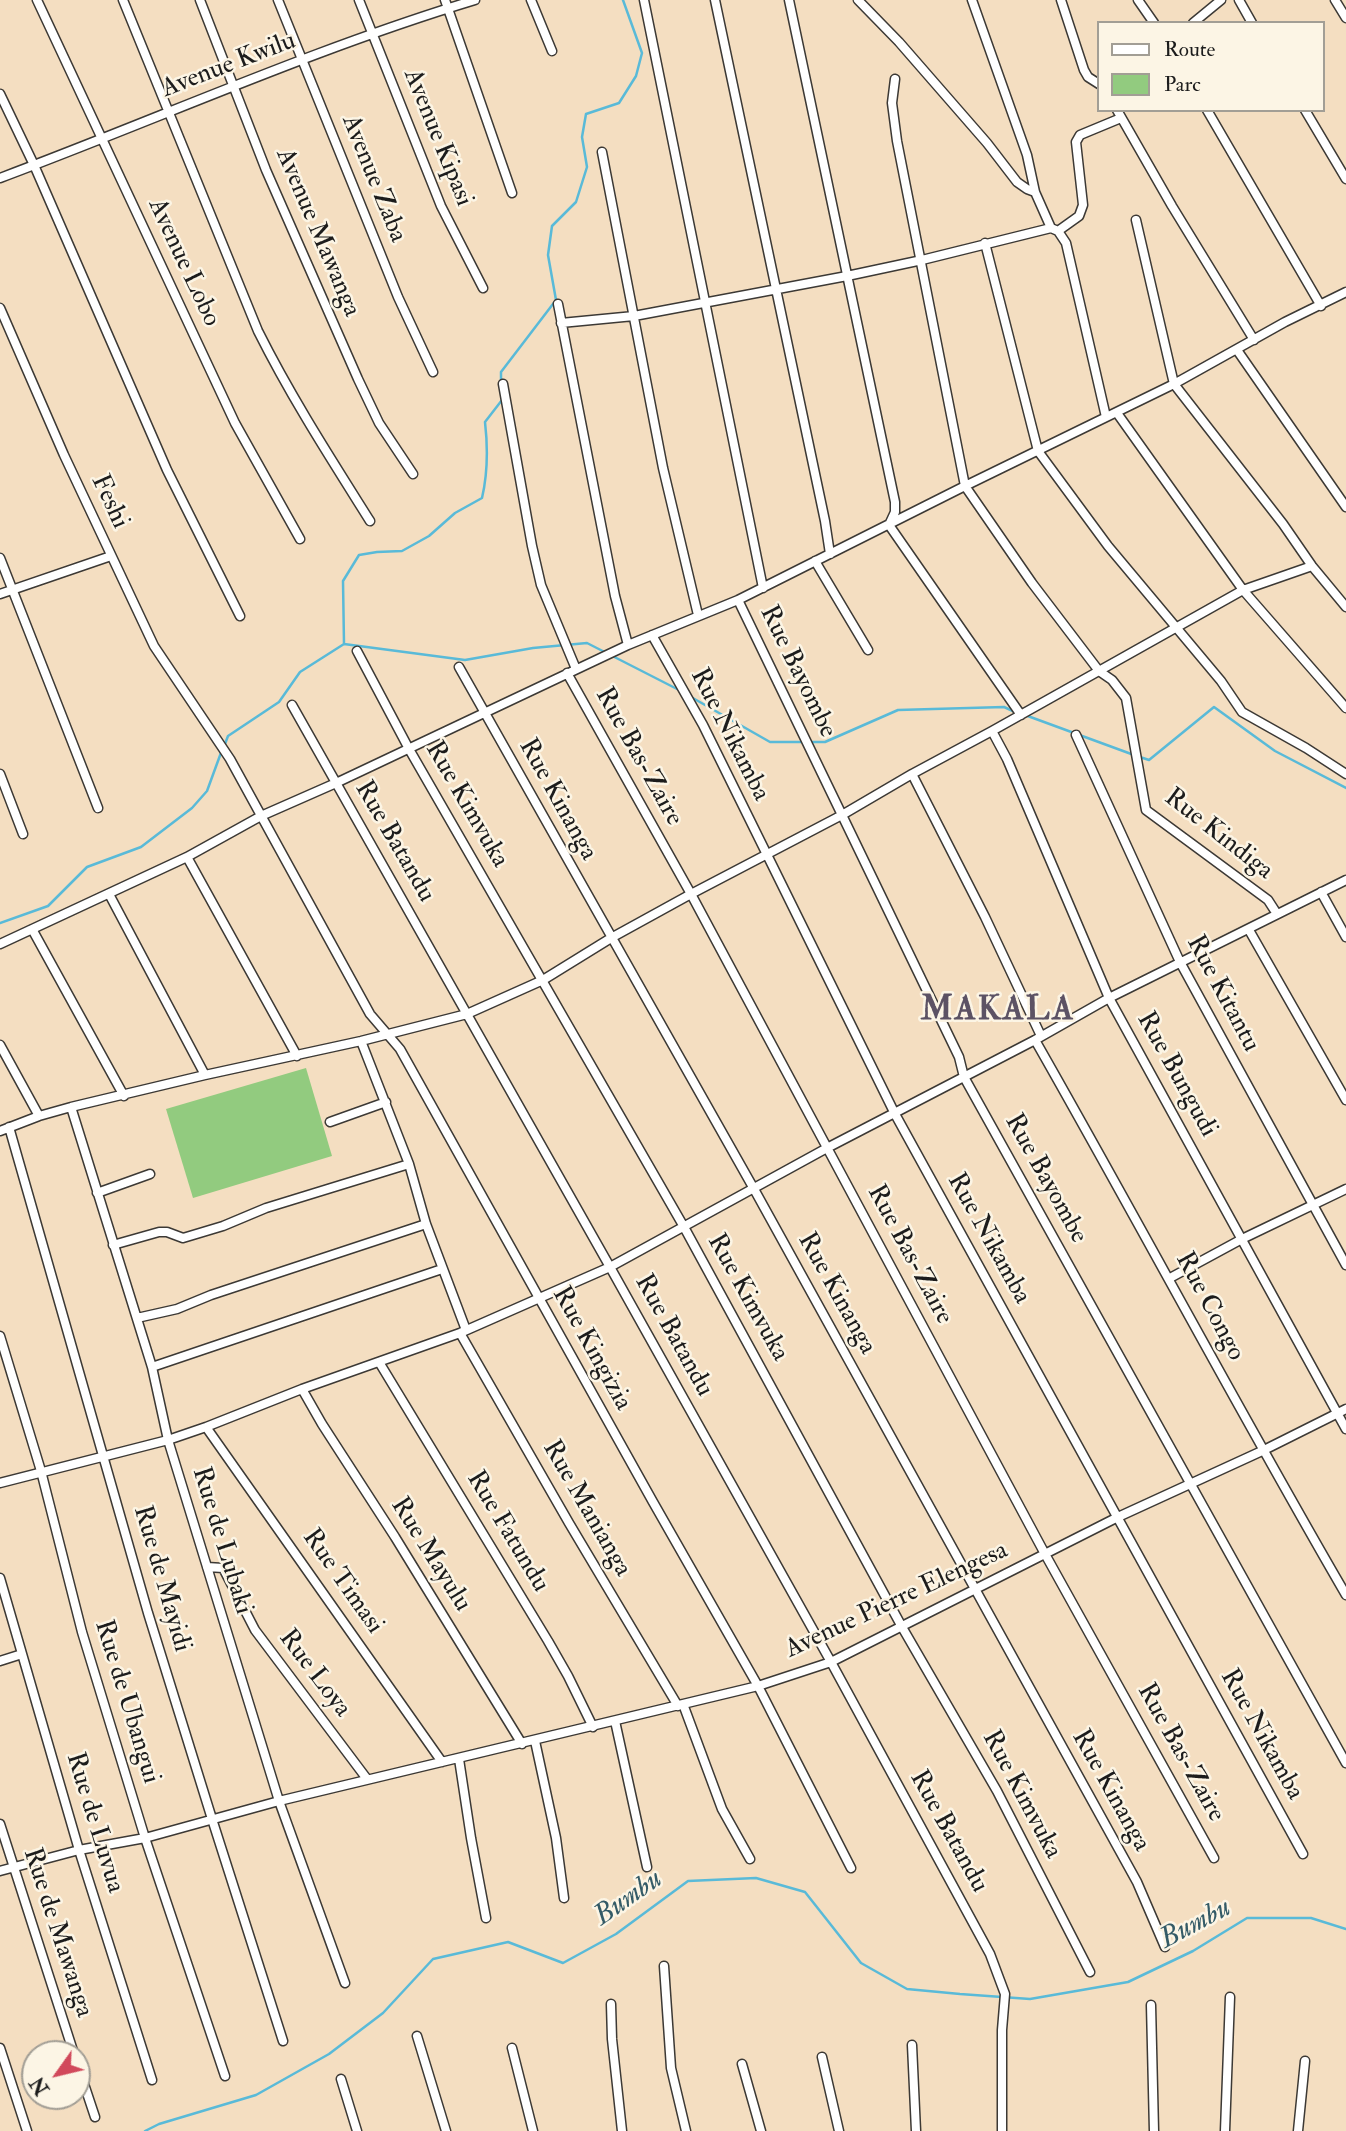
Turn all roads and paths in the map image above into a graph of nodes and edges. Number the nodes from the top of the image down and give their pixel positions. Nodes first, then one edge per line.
1 (37, 0) edge
2 (123, 0) edge
3 (200, 0) edge
4 (278, 0) edge
5 (359, 0) edge
6 (475, 0) edge
7 (531, 0) edge
8 (644, 0) edge
9 (715, 0) edge
10 (789, 0) edge
11 (858, 0) edge
12 (972, 0) edge
13 (1061, 0) edge
14 (1138, 0) edge
15 (1222, 0) edge
16 (1239, 0) edge
17 (1335, 0) edge
18 (446, 4) edge
19 (1346, 18) edge
20 (1152, 21) edge
21 (1196, 21) edge
22 (1251, 21) edge
23 (372, 35) junction
24 (552, 51) dead end
25 (302, 61) junction
26 (895, 79) dead end
27 (1098, 83) edge
28 (233, 86) junction
29 (0, 93) edge
30 (169, 111) junction
31 (1209, 112) edge
32 (1306, 112) edge
33 (1119, 114) edge
34 (103, 139) junction
35 (602, 152) dead end
36 (34, 165) junction
37 (0, 178) edge
38 (1346, 179) edge
39 (1035, 192) junction
40 (512, 193) dead end
41 (1136, 220) dead end
42 (1054, 229) junction
43 (985, 243) junction
44 (922, 260) junction
45 (847, 276) junction
46 (483, 288) dead end
47 (776, 289) junction
48 (1346, 292) edge
49 (706, 302) junction
50 (558, 304) dead end
51 (1321, 306) junction
52 (0, 307) edge
53 (634, 316) junction
54 (561, 323) junction
55 (1254, 340) junction
56 (1237, 350) junction
57 (433, 372) dead end
58 (503, 384) dead end
59 (1174, 384) junction
60 (1117, 413) junction
61 (1106, 417) junction
62 (1038, 451) junction
63 (413, 474) dead end
64 (965, 486) junction
65 (1346, 507) edge
66 (370, 522) dead end
67 (889, 525) junction
68 (300, 539) dead end
69 (830, 554) junction
70 (111, 556) junction
71 (0, 558) edge
72 (815, 561) junction
73 (1312, 566) junction
74 (763, 588) junction
75 (1242, 590) junction
76 (12, 591) junction
77 (0, 594) edge
78 (738, 600) junction
79 (1346, 607) edge
80 (698, 615) junction
81 (240, 616) dead end
82 (1175, 626) junction
83 (652, 635) junction
84 (628, 645) junction
85 (869, 650) dead end
86 (357, 651) dead end
87 (459, 667) dead end
88 (576, 669) junction
89 (1099, 671) junction
90 (567, 673) junction
91 (292, 705) dead end
92 (1346, 708) edge
93 (484, 714) junction
94 (1021, 715) junction
95 (992, 731) junction
96 (1076, 735) dead end
97 (408, 749) junction
98 (0, 774) edge
99 (912, 774) junction
100 (1346, 774) edge
101 (337, 783) junction
102 (97, 808) dead end
103 (842, 815) junction
104 (261, 816) junction
105 (23, 834) dead end
106 (767, 855) junction
107 (187, 857) junction
108 (1346, 880) edge
109 (1321, 892) junction
110 (109, 894) junction
111 (691, 894) junction
112 (1277, 914) junction
113 (32, 929) junction
114 (1249, 930) junction
115 (1346, 937) edge
116 (611, 938) junction
117 (0, 944) edge
118 (1180, 962) junction
119 (543, 980) junction
120 (1110, 998) junction
121 (467, 1014) junction
122 (386, 1033) junction
123 (1038, 1038) junction
124 (361, 1041) junction
125 (0, 1045) edge
126 (298, 1056) junction
127 (205, 1075) junction
128 (964, 1077) junction
129 (124, 1096) junction
130 (1346, 1100) edge
131 (386, 1102) junction
132 (71, 1107) junction
133 (895, 1114) junction
134 (39, 1116) junction
135 (330, 1122) dead end
136 (9, 1127) junction
137 (0, 1131) edge
138 (827, 1148) junction
139 (409, 1164) junction
140 (150, 1174) dead end
141 (754, 1189) junction
142 (1346, 1189) edge
143 (97, 1193) junction
144 (1313, 1205) junction
145 (426, 1224) junction
146 (684, 1227) junction
147 (1242, 1239) junction
148 (113, 1245) junction
149 (1346, 1265) edge
150 (610, 1267) junction
151 (442, 1269) junction
152 (1170, 1278) junction
153 (539, 1298) junction
154 (137, 1318) junction
155 (463, 1331) junction
156 (0, 1336) edge
157 (379, 1362) junction
158 (152, 1367) junction
159 (302, 1389) junction
160 (1342, 1411) edge
161 (206, 1427) junction
162 (1346, 1429) edge
163 (168, 1440) junction
164 (1262, 1451) junction
165 (105, 1457) junction
166 (41, 1471) junction
167 (0, 1483) edge
168 (1191, 1483) junction
169 (1118, 1517) junction
170 (1045, 1553) junction
171 (207, 1567) junction
172 (0, 1578) edge
173 (975, 1590) junction
174 (1346, 1595) edge
175 (902, 1627) junction
176 (22, 1654) junction
177 (0, 1661) edge
178 (831, 1662) junction
179 (758, 1686) junction
180 (680, 1705) junction
181 (615, 1721) junction
182 (593, 1727) junction
183 (535, 1741) junction
184 (522, 1744) junction
185 (459, 1759) junction
186 (442, 1762) junction
187 (1346, 1763) edge
188 (367, 1779) junction
189 (278, 1801) junction
190 (212, 1819) junction
191 (0, 1824) edge
192 (145, 1838) junction
193 (79, 1850) junction
194 (1303, 1854) dead end
195 (1214, 1858) dead end
196 (750, 1859) dead end
197 (647, 1867) dead end
198 (14, 1868) junction
199 (851, 1868) dead end
200 (0, 1871) edge
201 (564, 1898) dead end
202 (486, 1918) dead end
203 (1165, 1947) dead end
204 (664, 1966) dead end
205 (1090, 1972) dead end
206 (345, 1983) dead end
207 (1230, 1997) dead end
208 (611, 2004) dead end
209 (1151, 2005) dead end
210 (417, 2036) dead end
211 (69, 2040) edge
212 (283, 2041) dead end
213 (912, 2045) dead end
214 (0, 2048) edge
215 (512, 2048) dead end
216 (822, 2057) dead end
217 (1305, 2061) dead end
218 (742, 2064) dead end
219 (225, 2076) dead end
220 (341, 2079) dead end
221 (152, 2080) dead end
222 (91, 2105) edge
223 (95, 2117) dead end
224 (27, 2131) edge
225 (357, 2131) edge
226 (446, 2131) edge
227 (533, 2131) edge
228 (622, 2131) edge
229 (686, 2131) edge
230 (761, 2131) edge
231 (839, 2131) edge
232 (916, 2131) edge
233 (1002, 2131) edge
234 (1154, 2131) edge
235 (1225, 2131) edge
236 (1298, 2131) edge

1 - 34 street, Avenue Lobo
2 - 30 street, Avenue Lobo
3 - 28 street, Avenue Mawanga
4 - 25 street, Avenue Zaba
5 - 23 street, Avenue Kipasi
6 - 18 street, Avenue Kwilu
7 - 24 street
8 - 49 street
9 - 47 street
10 - 45 street
11 - 39 street
12 - 39 street
13 - 27 street
14 - 20 street
15 - 21 street
16 - 22 street
17 - 19 street
18 - 23 street, Avenue Kwilu
18 - 40 street
23 - 25 street, Avenue Kwilu
23 - 46 street, Avenue Kipasi
25 - 28 street, Avenue Kwilu
25 - 57 street, Avenue Zaba
26 - 44 street
28 - 30 street, Avenue Kwilu
28 - 63 street, Avenue Mawanga
29 - 36 street
30 - 34 street, Avenue Kwilu
30 - 66 street, Avenue Lobo
31 - 51 street
32 - 38 street
33 - 42 street
33 - 55 street
34 - 36 street, Avenue Kwilu
34 - 68 street, Avenue Lobo
35 - 53 street
36 - 37 street, Avenue Kwilu
36 - 81 street
39 - 42 street
41 - 59 street
42 - 43 street
42 - 61 street
43 - 44 street
43 - 62 street
44 - 45 street
44 - 64 street
45 - 47 street
45 - 67 street
47 - 49 street
47 - 69 street
48 - 51 street
49 - 53 street
49 - 74 street
50 - 54 street
51 - 55 street
52 - 70 street, Feshi
53 - 54 street
53 - 80 street
54 - 84 street
55 - 56 street
56 - 59 street
56 - 65 street
58 - 88 street
59 - 60 street
59 - 73 street
60 - 61 street
60 - 75 street
61 - 62 street
62 - 64 street
62 - 82 street
64 - 67 street
64 - 89 street, Rue Kindiga
67 - 69 street
67 - 94 street
69 - 72 street
70 - 76 street
70 - 104 street, Feshi
71 - 76 street
72 - 74 street
72 - 85 street
73 - 75 street
73 - 79 street
74 - 78 street
75 - 82 street
75 - 92 street
76 - 77 street
76 - 102 street
78 - 80 street
78 - 103 street, Rue Bayombe
80 - 83 street
82 - 89 street
82 - 100 street
83 - 84 street
83 - 106 street, Rue Nikamba
84 - 88 street
86 - 97 street, Rue Kimvuka
87 - 93 street, Rue Kinanga
88 - 90 street
89 - 94 street
89 - 112 street, Rue Kindiga
90 - 93 street
90 - 111 street, Rue Bas-Zaire
91 - 101 street, Rue Batandu
93 - 97 street
93 - 116 street, Rue Kinanga
94 - 95 street
95 - 99 street
95 - 120 street, Rue Bungudi
96 - 118 street, Rue Kitantu
97 - 101 street
97 - 119 street, Rue Kimvuka
98 - 105 street
99 - 103 street
99 - 123 street, Rue Congo
101 - 104 street
101 - 121 street, Rue Batandu
103 - 106 street
103 - 128 street, Rue Bayombe
104 - 107 street
104 - 122 street, Rue Kingizia
106 - 111 street
106 - 133 street, Rue Nikamba
107 - 110 street
107 - 126 street
108 - 109 street
109 - 112 street
109 - 115 street
110 - 113 street
110 - 127 street
111 - 116 street
111 - 138 street, Rue Bas-Zaire
112 - 114 street
113 - 117 street
113 - 129 street
114 - 118 street
114 - 130 street
116 - 119 street
116 - 141 street, Rue Kinanga
118 - 120 street
118 - 144 street, Rue Kitantu
119 - 121 street
119 - 146 street, Rue Kimvuka
120 - 123 street
120 - 147 street, Rue Bungudi
121 - 122 street
121 - 150 street, Rue Batandu
122 - 124 street
122 - 153 street, Rue Kingizia
123 - 128 street
123 - 152 street, Rue Congo
124 - 126 street
124 - 131 street, Rue Manianga
125 - 134 street
126 - 127 street
127 - 129 street
128 - 133 street
128 - 168 street, Rue Bayombe
129 - 132 street
131 - 135 street
131 - 139 street, Rue Manianga
132 - 134 street
132 - 143 street, Rue de Lubaki
133 - 138 street
133 - 169 street, Rue Nikamba
134 - 136 street
136 - 137 street
136 - 165 street, Rue de Mayidi
138 - 141 street
138 - 170 street, Rue Bas-Zaire
139 - 145 street, Rue Manianga
139 - 148 street
140 - 143 street
141 - 146 street
141 - 173 street, Rue Kinanga
142 - 144 street
143 - 148 street, Rue de Lubaki
144 - 147 street
144 - 149 street, Rue Kitantu
145 - 151 street, Rue Manianga
145 - 154 street
146 - 150 street
146 - 175 street, Rue Kimvuka
147 - 152 street
147 - 160 street, Rue Bungudi
148 - 154 street, Rue de Lubaki
150 - 153 street
150 - 178 street, Rue Batandu
151 - 155 street, Rue Manianga
151 - 158 street
152 - 164 street, Rue Congo
153 - 155 street
153 - 179 street, Rue Kingizia
154 - 158 street, Rue de Lubaki
155 - 157 street
155 - 180 street, Rue Manianga
156 - 166 street, Rue de Ubangui
157 - 159 street
157 - 182 street, Rue Fatundu
158 - 163 street, Rue de Lubaki
159 - 161 street
159 - 184 street, Rue Mayulu
160 - 162 street, Rue Bungudi
160 - 164 street, Avenue Pierre Elengesa
161 - 163 street
161 - 186 street, Rue Timasi
163 - 165 street
163 - 171 street, Rue de Lubaki
164 - 168 street, Avenue Pierre Elengesa
164 - 174 street, Rue Congo
165 - 166 street
165 - 190 street, Rue de Mayidi
166 - 167 street
166 - 192 street, Rue de Ubangui
168 - 169 street, Avenue Pierre Elengesa
168 - 187 street, Rue Bayombe
169 - 170 street, Avenue Pierre Elengesa
169 - 194 street, Rue Nikamba
170 - 173 street, Avenue Pierre Elengesa
170 - 195 street, Rue Bas-Zaire
171 - 188 street, Rue Loya
171 - 189 street, Rue de Lubaki
172 - 176 street, Rue de Luvua
173 - 175 street, Avenue Pierre Elengesa
173 - 203 street, Rue Kinanga
175 - 178 street, Avenue Pierre Elengesa
175 - 205 street, Rue Kimvuka
176 - 177 street
176 - 193 street, Rue de Luvua
178 - 179 street, Avenue Pierre Elengesa
178 - 233 street, Rue Batandu
179 - 180 street, Avenue Pierre Elengesa
179 - 199 street, Rue Kingizia
180 - 181 street, Avenue Pierre Elengesa
180 - 196 street, Rue Manianga
181 - 182 street, Avenue Pierre Elengesa
181 - 197 street
182 - 183 street, Avenue Pierre Elengesa
183 - 184 street, Avenue Pierre Elengesa
183 - 201 street
184 - 185 street, Avenue Pierre Elengesa
185 - 186 street, Avenue Pierre Elengesa
185 - 202 street
186 - 188 street, Avenue Pierre Elengesa
188 - 189 street, Avenue Pierre Elengesa
189 - 190 street, Avenue Pierre Elengesa
189 - 206 street, Rue de Lubaki
190 - 192 street, Avenue Pierre Elengesa
190 - 212 street, Rue de Mayidi
191 - 198 street, Rue de Mawanga
192 - 193 street, Avenue Pierre Elengesa
192 - 219 street, Rue de Ubangui
193 - 198 street, Avenue Pierre Elengesa
193 - 221 street, Rue de Luvua
198 - 200 street, Avenue Pierre Elengesa
198 - 211 street, Rue de Mawanga
204 - 229 street
207 - 235 street
208 - 228 street
209 - 234 street
210 - 226 street
213 - 232 street
214 - 224 street
215 - 227 street
216 - 231 street
217 - 236 street
218 - 230 street
220 - 225 street
222 - 223 street

